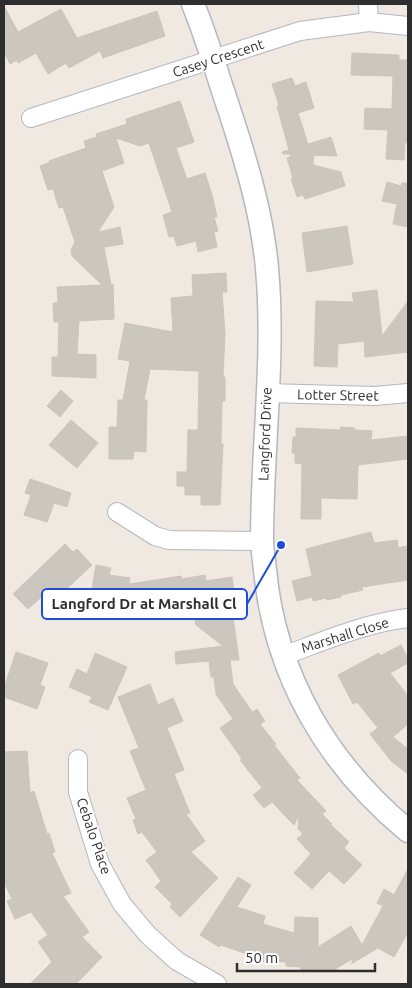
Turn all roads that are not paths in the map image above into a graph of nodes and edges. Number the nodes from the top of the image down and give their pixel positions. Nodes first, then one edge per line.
1 (193, 4) edge
2 (368, 4) edge
3 (369, 22) junction
4 (408, 26) edge
5 (213, 60) junction
6 (31, 118) dead end
7 (267, 393) junction
8 (408, 393) edge
9 (118, 512) dead end
10 (262, 541) junction
11 (408, 618) edge
12 (283, 656) junction
13 (78, 759) dead end
14 (408, 831) edge
15 (218, 984) edge

1 - 5 street, Langford Drive
2 - 3 street
3 - 4 street, Casey Crescent
3 - 5 street, Casey Crescent
5 - 6 street, Casey Crescent
5 - 7 street, Langford Drive
7 - 8 street, Lotter Street
7 - 10 street, Langford Drive
9 - 10 street
10 - 12 street, Langford Drive
11 - 12 street, Marshall Close
12 - 14 street, Langford Drive
13 - 15 street, Cebalo Place

